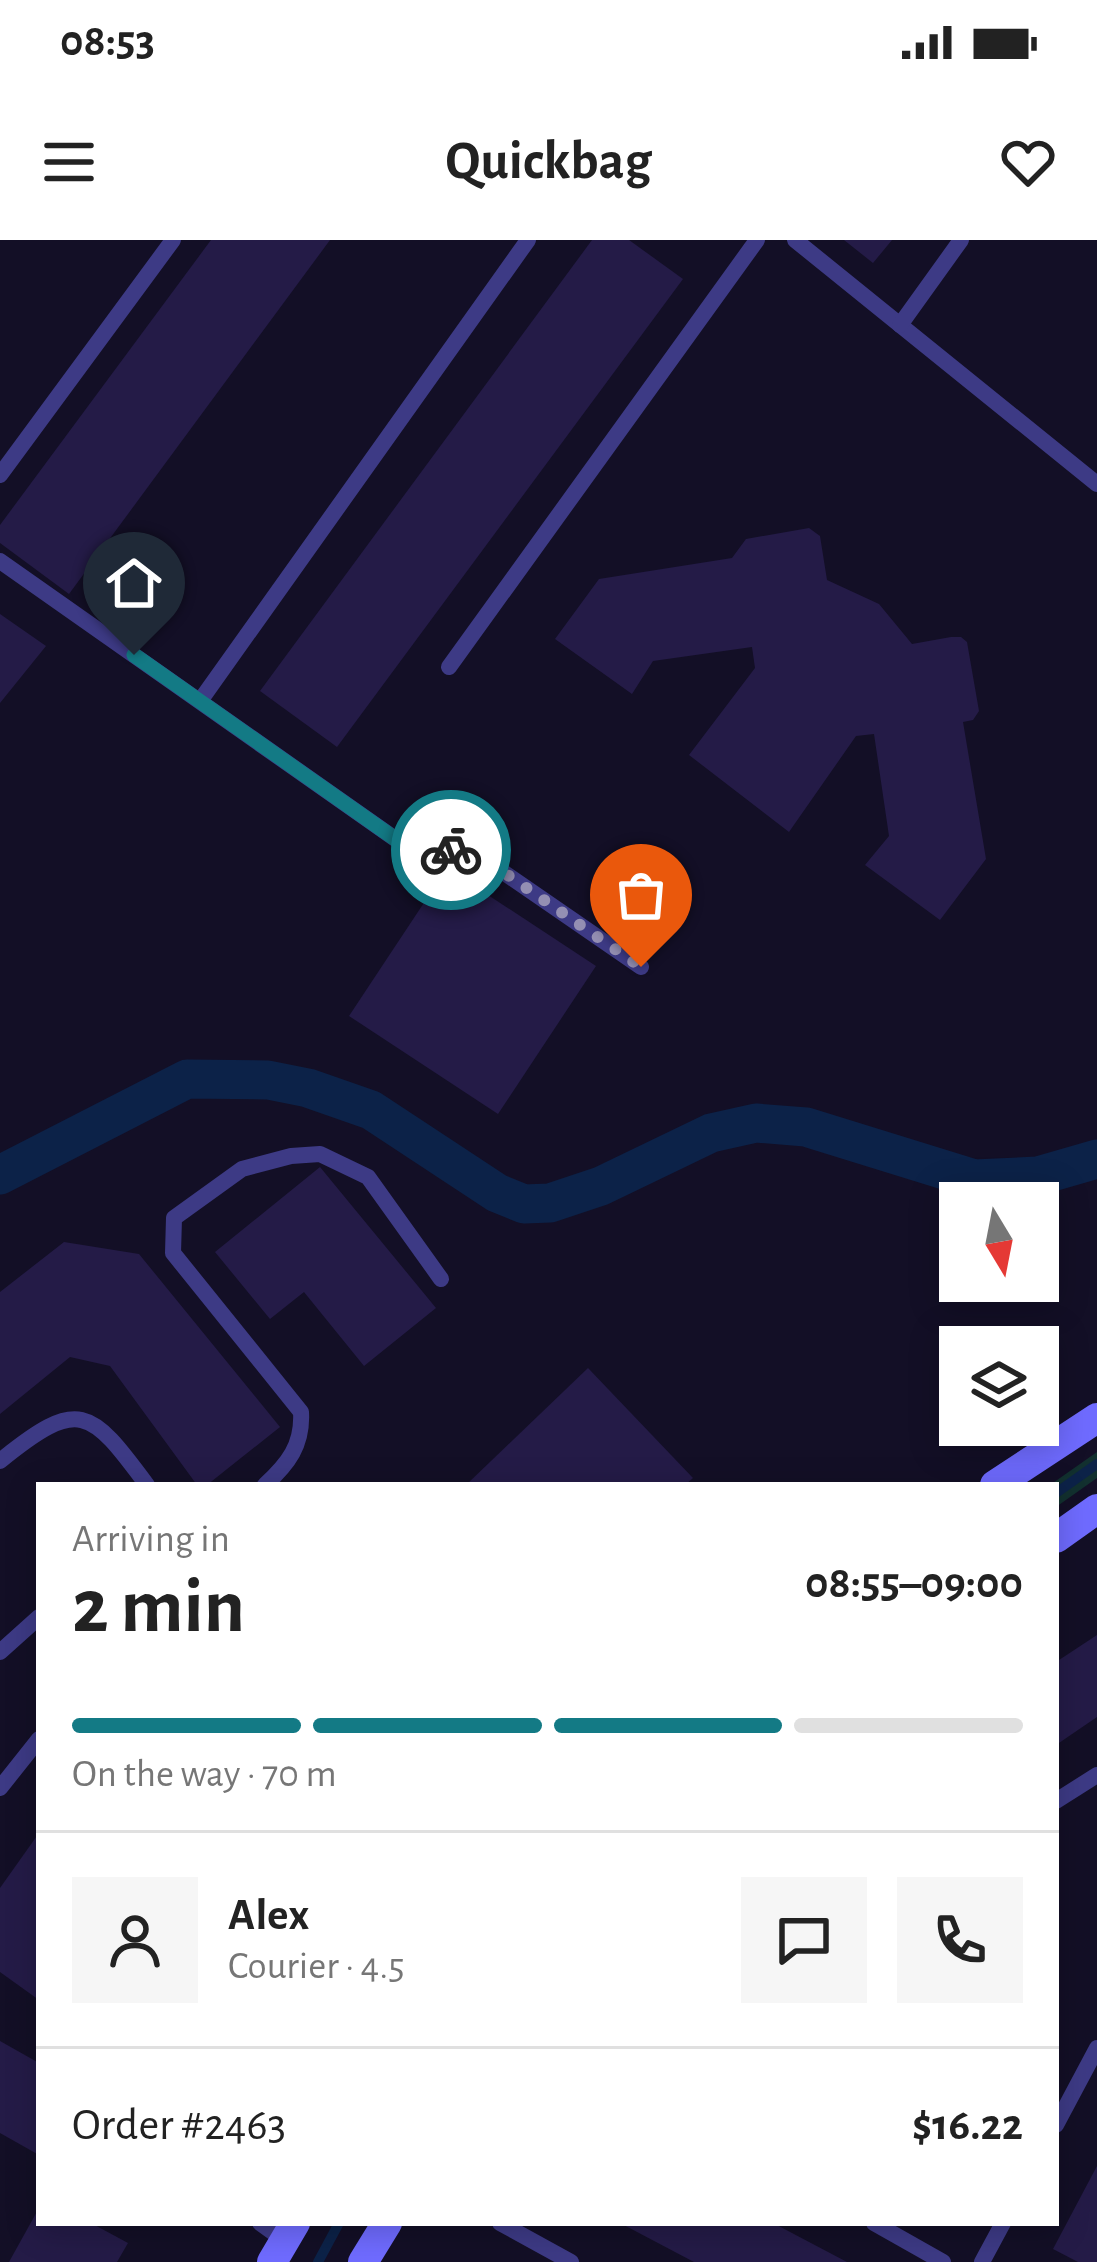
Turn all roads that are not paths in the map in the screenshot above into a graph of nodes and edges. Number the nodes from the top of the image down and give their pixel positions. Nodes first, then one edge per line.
1 (173, 240) edge
2 (528, 240) edge
3 (757, 240) edge
4 (796, 240) edge
5 (961, 240) edge
6 (900, 325) junction
7 (0, 475) edge
8 (1097, 484) edge
9 (0, 561) edge
10 (448, 667) dead end
11 (200, 701) junction
12 (641, 967) dead end
13 (442, 1279) dead end
14 (1097, 1418) edge
15 (0, 1461) edge
16 (145, 1482) edge
17 (268, 1482) edge
18 (999, 1482) edge
19 (1097, 1509) edge
20 (1059, 1536) edge
21 (36, 1620) edge
22 (0, 1652) edge
23 (36, 1743) edge
24 (1097, 1774) edge
25 (0, 1788) edge
26 (1059, 1800) edge
27 (1097, 2048) edge
28 (1059, 2119) edge
29 (385, 2226) edge
30 (506, 2226) edge
31 (879, 2226) edge
32 (1001, 2226) edge
33 (363, 2262) edge
34 (572, 2262) edge
35 (943, 2262) edge
36 (982, 2262) edge

1 - 7 lane
2 - 11 lane
3 - 10 lane
4 - 6 lane
5 - 6 lane
6 - 8 lane
9 - 11 lane
11 - 12 lane
13 - 17 lane
14 - 18 main road
15 - 16 lane
19 - 20 main road
21 - 22 lane
23 - 25 lane
24 - 26 lane
27 - 28 lane
29 - 33 main road
30 - 34 lane
31 - 35 lane
32 - 36 lane

